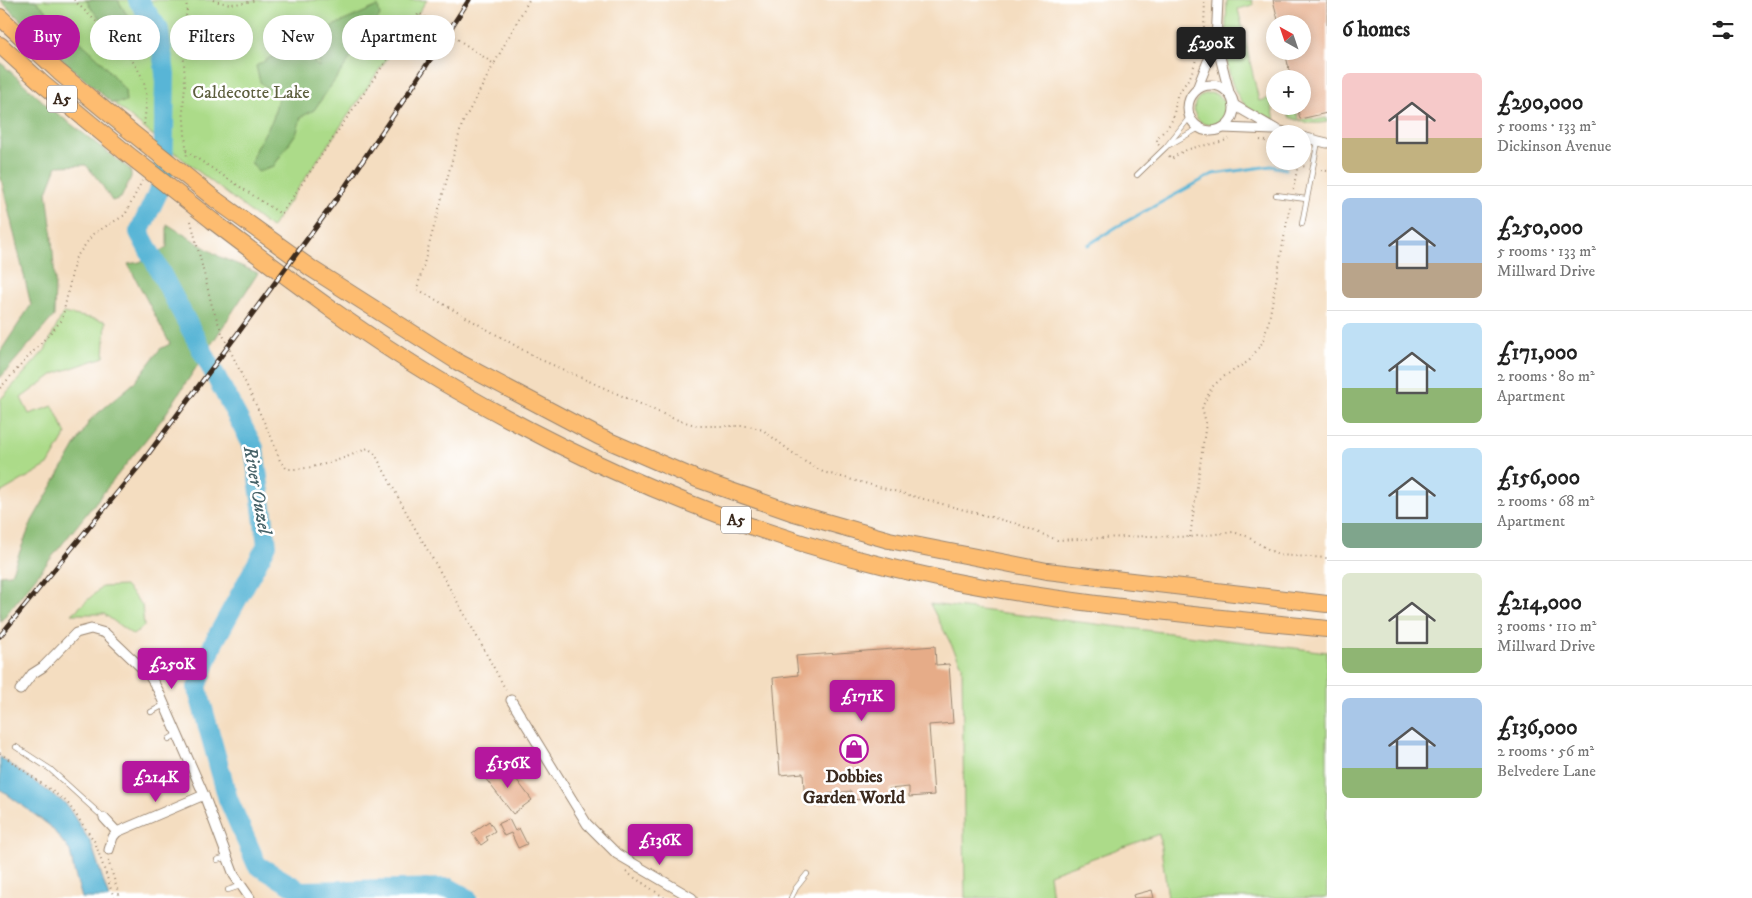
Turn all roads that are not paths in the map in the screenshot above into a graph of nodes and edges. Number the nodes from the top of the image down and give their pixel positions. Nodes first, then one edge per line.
1 (1218, 0) edge
2 (0, 17) edge
3 (1216, 41) junction
4 (0, 45) edge
5 (1197, 89) junction
6 (1229, 92) junction
7 (1234, 105) junction
8 (1190, 118) junction
9 (1268, 125) edge
10 (1199, 128) junction
11 (1223, 128) junction
12 (1266, 130) edge
13 (1323, 142) edge
14 (1165, 148) junction
15 (1137, 175) dead end
16 (1276, 195) dead end
17 (1306, 199) junction
18 (1302, 224) dead end
19 (1327, 604) edge
20 (1327, 629) edge
21 (20, 690) dead end
22 (511, 700) road end
23 (165, 704) junction
24 (151, 712) dead end
25 (177, 734) junction
26 (169, 739) dead end
27 (16, 747) dead end
28 (204, 795) junction
29 (104, 818) joint
30 (117, 832) junction
31 (109, 850) road end
32 (807, 874) dead end
33 (240, 886) junction
34 (228, 890) dead end
35 (250, 898) edge
36 (692, 898) edge
37 (791, 898) edge

1 - 3 street
2 - 19 highway, A5, bridge
3 - 5 street
3 - 6 street
4 - 20 highway, A5, bridge
5 - 6 street
5 - 8 street
6 - 7 street
7 - 9 street
7 - 11 street
8 - 10 street
8 - 14 lane
10 - 11 street
10 - 14 lane
11 - 12 street
13 - 17 lane
14 - 15 lane
16 - 17 lane
17 - 18 lane
21 - 23 street
22 - 36 street
23 - 24 lane
23 - 25 street
25 - 26 lane
25 - 28 street
27 - 29 lane
28 - 30 street
28 - 33 street
29 - 30 street
30 - 31 street
32 - 37 lane
33 - 34 lane
33 - 35 street

